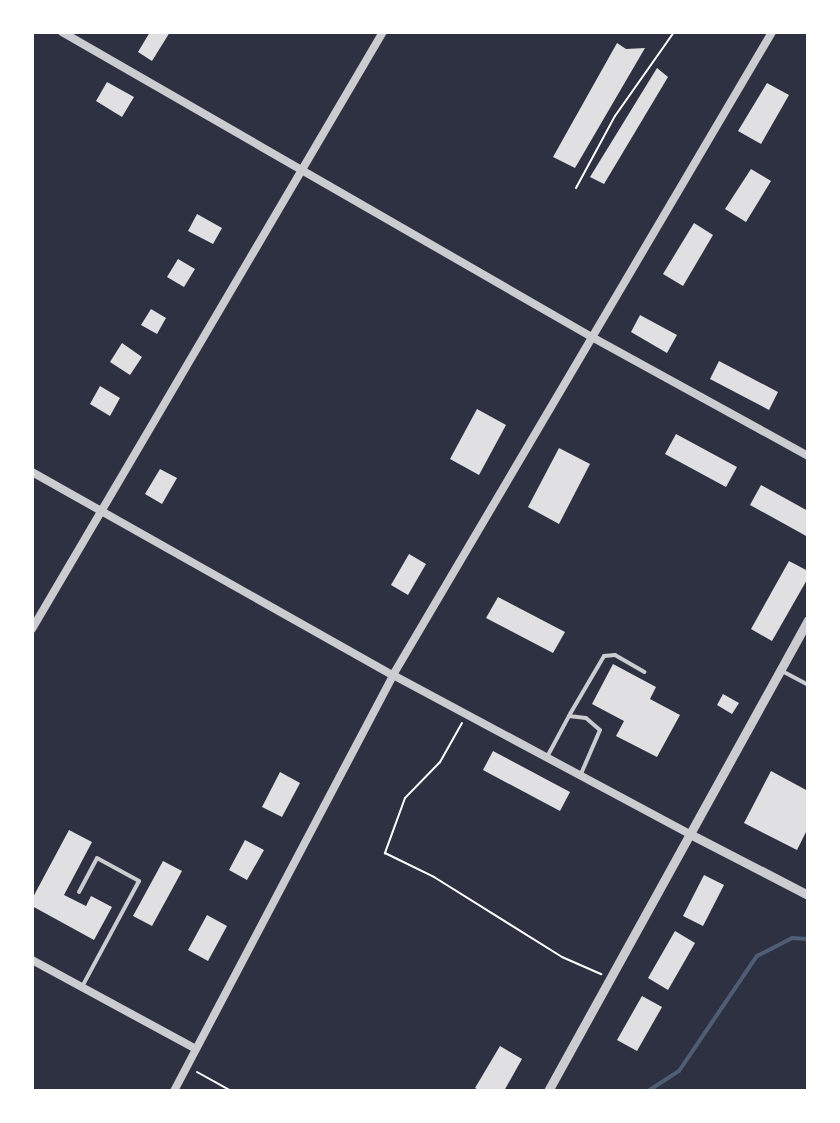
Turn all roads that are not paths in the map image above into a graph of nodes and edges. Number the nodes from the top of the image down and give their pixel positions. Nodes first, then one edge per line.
1 (62, 32) edge
2 (383, 32) edge
3 (772, 32) edge
4 (300, 170) junction
5 (590, 336) junction
6 (808, 456) edge
7 (32, 472) edge
8 (101, 510) junction
9 (808, 620) edge
10 (32, 629) edge
11 (780, 670) junction
12 (645, 672) dead end
13 (393, 675) junction
14 (808, 685) edge
15 (569, 716) junction
16 (547, 757) junction
17 (580, 775) junction
18 (688, 833) junction
19 (79, 892) dead end
20 (808, 895) edge
21 (32, 960) edge
22 (81, 987) junction
23 (194, 1048) junction
24 (174, 1091) edge
25 (548, 1091) edge

1 - 4 street
2 - 4 street
3 - 5 street
4 - 5 street
4 - 8 street
5 - 6 street
5 - 13 street
7 - 8 street
8 - 10 street
8 - 13 street
9 - 11 street
11 - 14 lane
11 - 18 street
12 - 15 lane
13 - 16 street
13 - 23 street
15 - 16 lane
15 - 17 lane
16 - 17 street
17 - 18 street
18 - 20 street
18 - 25 street
19 - 22 lane
21 - 22 street
22 - 23 street
23 - 24 street

